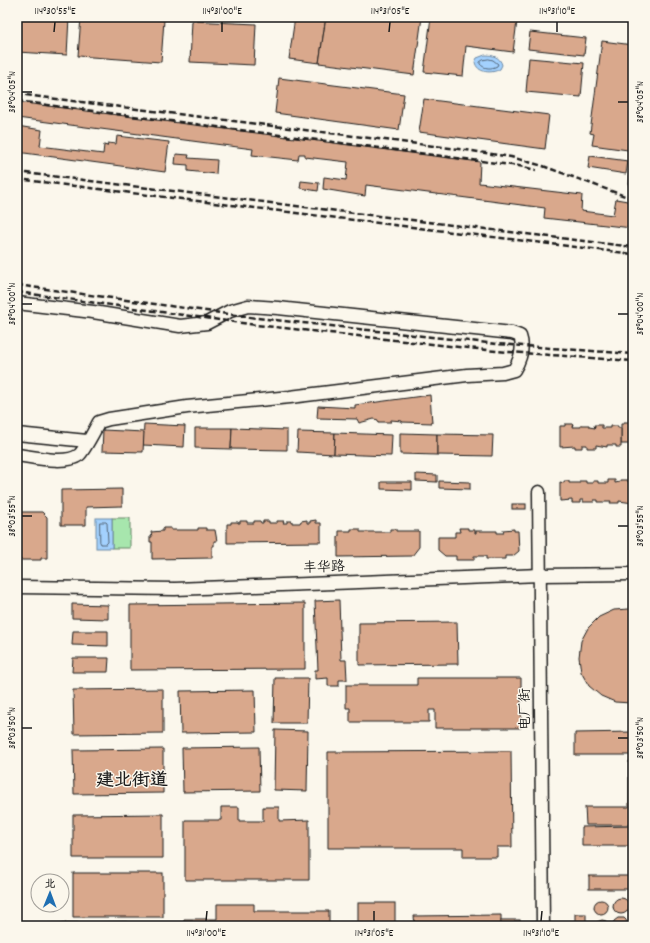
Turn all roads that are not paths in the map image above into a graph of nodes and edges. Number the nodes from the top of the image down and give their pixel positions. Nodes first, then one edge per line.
1 (17, 303) edge
2 (17, 434) edge
3 (88, 441) junction
4 (17, 455) edge
5 (539, 492) dead end
6 (633, 574) edge
7 (540, 575) junction
8 (17, 587) edge
9 (543, 926) edge

1 - 3 street
2 - 3 street
3 - 4 street
5 - 7 street, 电厂街
6 - 7 street, 丰华路
7 - 8 street, 丰华路
7 - 9 street, 电厂街

